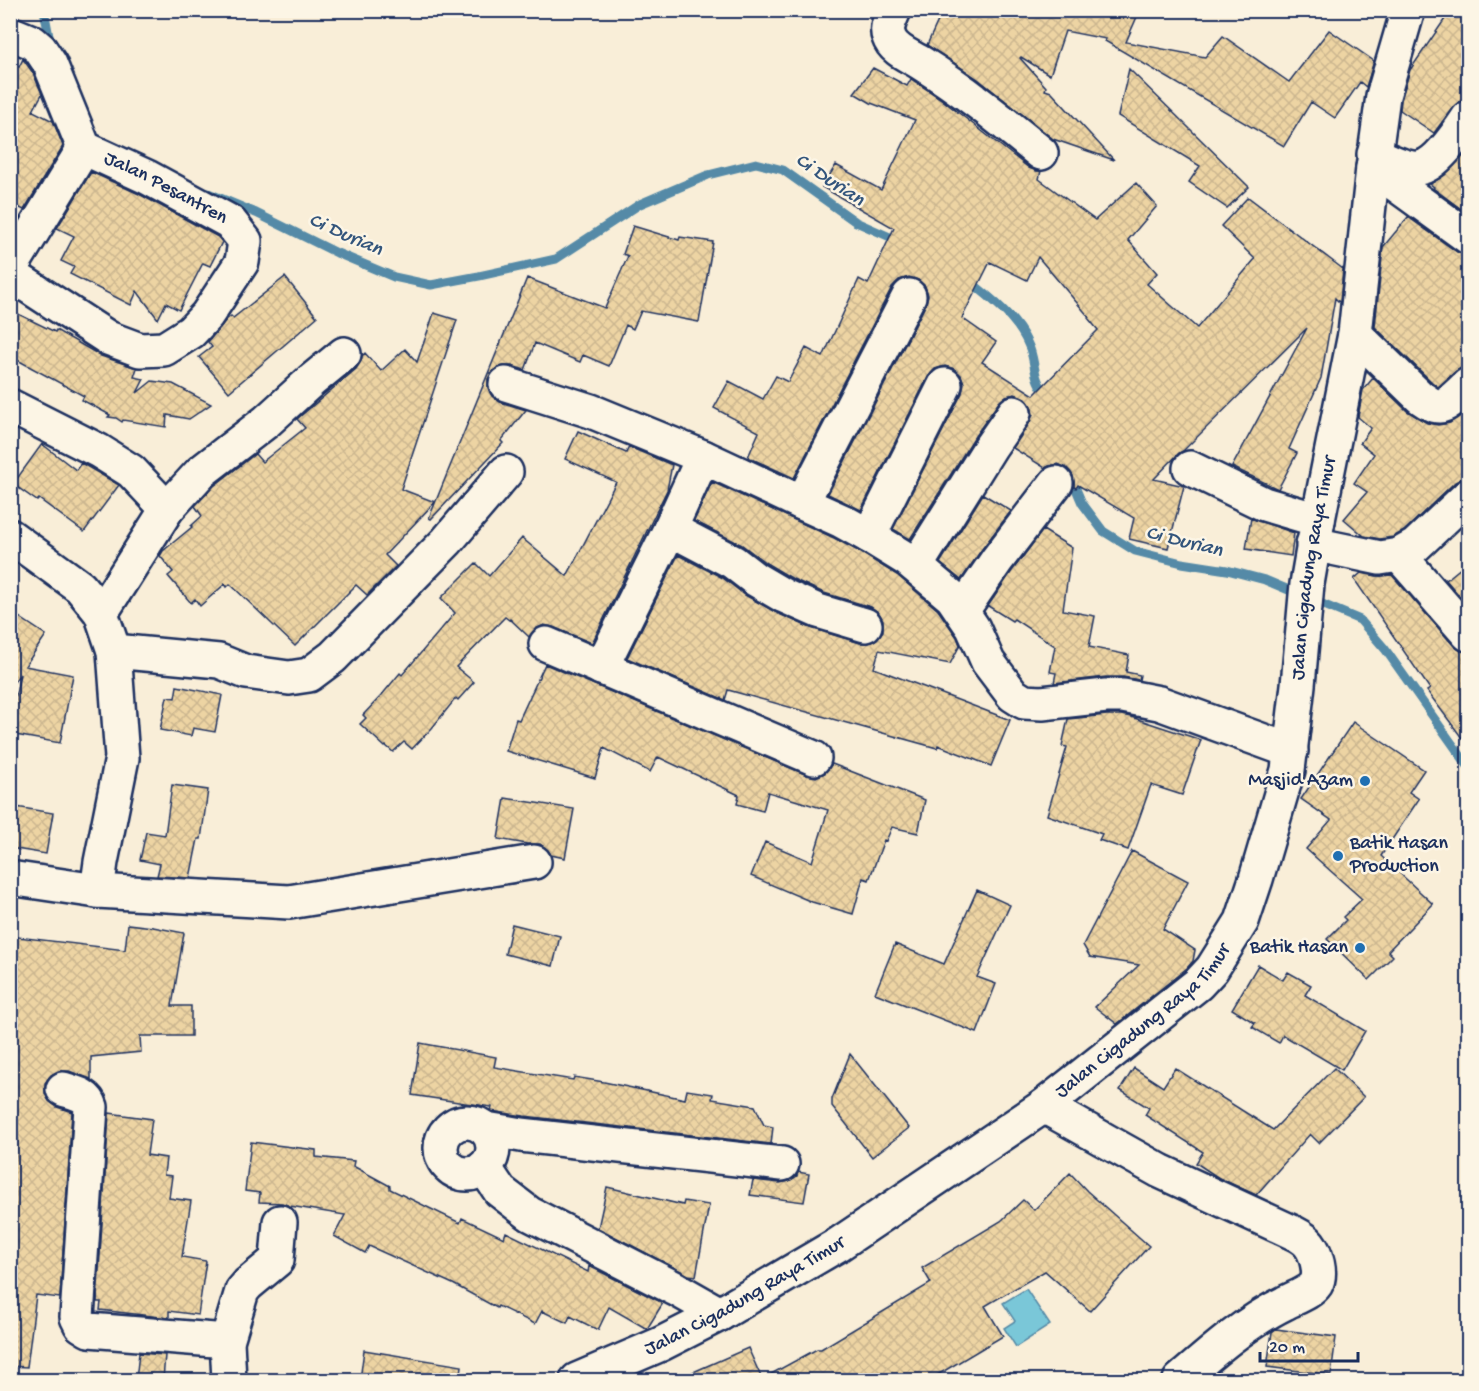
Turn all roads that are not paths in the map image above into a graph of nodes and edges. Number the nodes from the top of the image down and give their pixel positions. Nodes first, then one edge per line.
1 (894, 10) edge
2 (1408, 10) edge
3 (10, 33) edge
4 (1468, 118) edge
5 (84, 148) junction
6 (1041, 153) dead end
7 (1374, 161) junction
8 (1468, 237) edge
9 (10, 269) edge
10 (10, 274) edge
11 (909, 296) dead end
12 (1355, 334) junction
13 (344, 354) dead end
14 (506, 384) dead end
15 (945, 385) dead end
16 (1468, 385) edge
17 (10, 406) edge
18 (1014, 413) dead end
19 (703, 457) junction
20 (1190, 468) dead end
21 (506, 472) dead end
22 (1056, 483) dead end
23 (1468, 496) edge
24 (802, 503) junction
25 (167, 509) junction
26 (670, 529) junction
27 (1315, 532) junction
28 (10, 536) edge
29 (869, 536) junction
30 (1399, 555) junction
31 (916, 566) junction
32 (962, 611) junction
33 (101, 613) junction
34 (865, 625) dead end
35 (1468, 634) edge
36 (546, 644) dead end
37 (114, 651) junction
38 (601, 668) junction
39 (1291, 751) junction
40 (814, 758) dead end
41 (534, 862) dead end
42 (10, 878) edge
43 (98, 891) junction
44 (63, 1089) dead end
45 (1044, 1106) junction
46 (486, 1129) junction
47 (782, 1164) dead end
48 (484, 1167) junction
49 (280, 1222) dead end
50 (720, 1314) junction
51 (228, 1341) junction
52 (229, 1380) edge
53 (577, 1380) edge
54 (1180, 1380) edge

1 - 6 street
2 - 7 street, Jalan Cigadung Raya Timur
3 - 5 street, Jalan Pesantren
4 - 7 street
5 - 9 street
5 - 10 street, Jalan Pesantren
7 - 8 street
7 - 12 street, Jalan Cigadung Raya Timur
11 - 24 street
12 - 16 street
12 - 27 street, Jalan Cigadung Raya Timur
13 - 25 street
14 - 19 street
15 - 29 street
17 - 25 street
18 - 31 street
19 - 24 street
19 - 26 street
20 - 27 street
21 - 37 street
22 - 32 street
23 - 30 street
24 - 29 street
25 - 33 street
26 - 34 street
26 - 38 street
27 - 30 street
27 - 39 street, Jalan Cigadung Raya Timur
28 - 33 street
29 - 31 street
30 - 35 street
31 - 32 street
32 - 39 street
33 - 37 street
36 - 38 street
37 - 43 street
38 - 40 street
39 - 45 street, Jalan Cigadung Raya Timur
41 - 43 street
42 - 43 street
44 - 51 street
45 - 50 street, Jalan Cigadung Raya Timur
45 - 54 street
46 - 47 street
46 - 48 street
46 - 48 street
48 - 50 street
49 - 51 street
50 - 53 street, Jalan Cigadung Raya Timur
51 - 52 street

